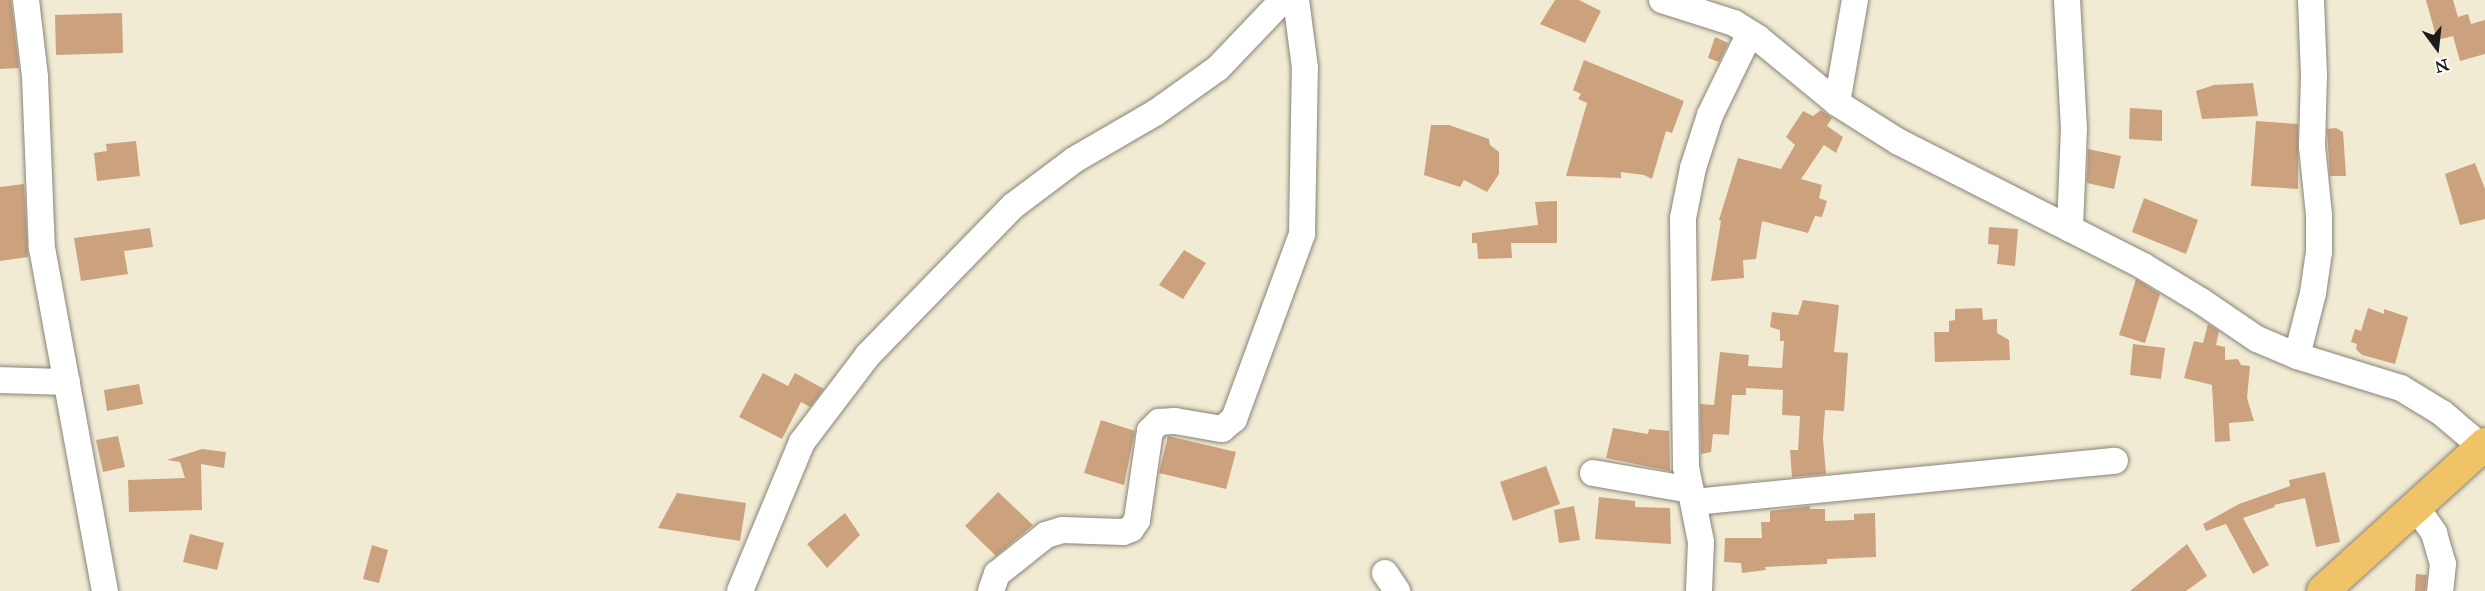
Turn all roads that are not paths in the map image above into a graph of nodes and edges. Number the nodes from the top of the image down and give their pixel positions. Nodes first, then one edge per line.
1 (26, 0) edge
2 (1283, 0) edge
3 (1296, 0) edge
4 (1662, 0) edge
5 (1856, 0) edge
6 (2067, 0) edge
7 (2311, 0) edge
8 (1750, 33) junction
9 (1837, 103) junction
10 (2070, 229) junction
11 (2297, 356) junction
12 (0, 380) edge
13 (67, 382) junction
14 (2483, 446) edge
15 (2115, 461) dead end
16 (1593, 473) dead end
17 (1693, 496) junction
18 (2416, 507) junction
19 (105, 591) edge
20 (740, 591) edge
21 (991, 591) edge
22 (1699, 591) edge
23 (2323, 591) edge
24 (2440, 591) edge

1 - 13 street
2 - 20 street
3 - 21 street
4 - 8 street
5 - 9 street
6 - 10 street
7 - 11 street
8 - 9 street
8 - 17 street
9 - 10 street
10 - 11 street
11 - 14 street
12 - 13 street
13 - 19 street
14 - 18 main road
15 - 17 street
16 - 17 street
17 - 22 street
18 - 23 main road
18 - 24 street

